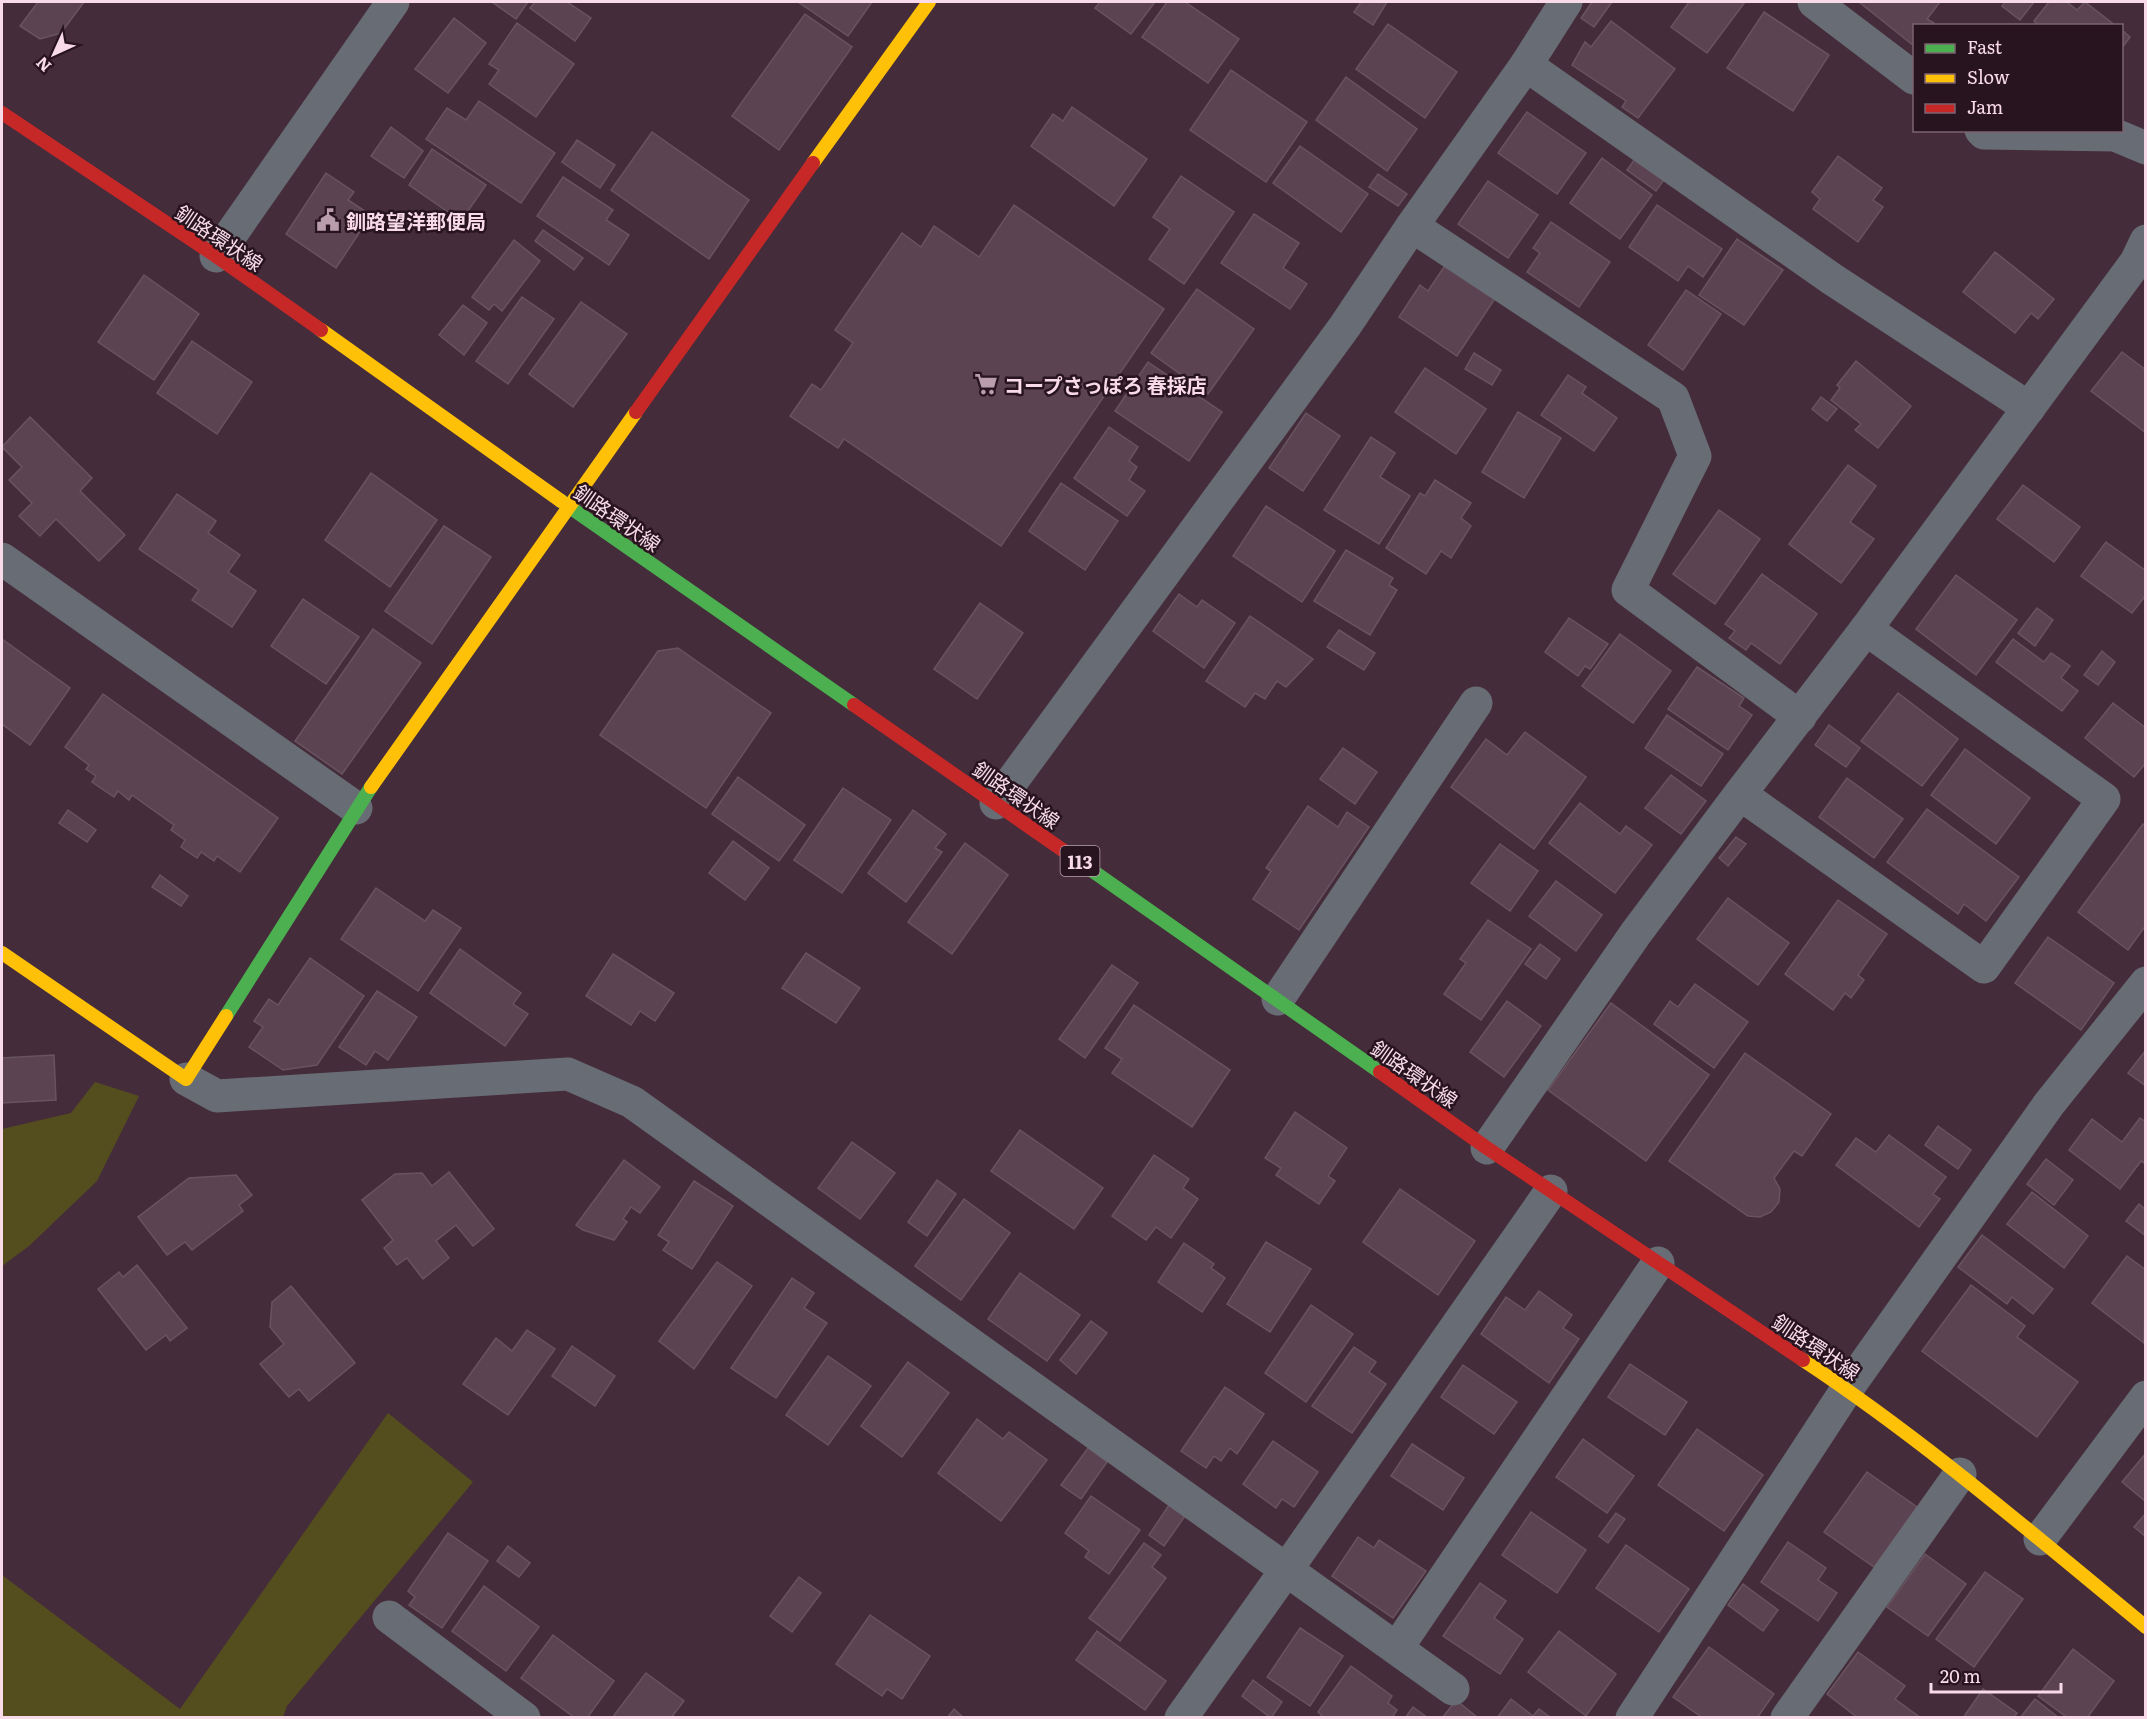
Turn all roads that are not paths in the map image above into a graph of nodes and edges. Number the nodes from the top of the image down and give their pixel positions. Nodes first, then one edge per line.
1 (393, 2) edge
2 (929, 2) edge
3 (1566, 2) edge
4 (1814, 2) edge
5 (1526, 65) junction
6 (1913, 77) edge
7 (2, 113) edge
8 (1983, 132) edge
9 (2145, 147) edge
10 (1412, 225) junction
11 (2145, 241) edge
12 (216, 256) junction
13 (2028, 408) junction
14 (568, 506) junction
15 (2, 559) edge
16 (1866, 629) junction
17 (1476, 703) dead end
18 (1800, 717) junction
19 (1740, 794) junction
20 (996, 803) junction
21 (357, 808) junction
22 (2, 953) edge
23 (2145, 983) edge
24 (1278, 999) junction
25 (186, 1079) junction
26 (1487, 1148) junction
27 (1551, 1191) junction
28 (1658, 1263) junction
29 (1846, 1389) junction
30 (2145, 1396) edge
31 (1960, 1474) junction
32 (2040, 1539) junction
33 (1287, 1569) junction
34 (390, 1617) dead end
35 (2145, 1627) edge
36 (1397, 1648) junction
37 (1453, 1689) dead end
38 (524, 1718) edge
39 (1181, 1718) edge
40 (1632, 1718) edge
41 (1787, 1718) edge

1 - 12 street
2 - 14 main road
3 - 5 street
4 - 6 street
5 - 10 street
5 - 13 street
7 - 12 main road, 釧路環状線 / 113
8 - 9 street
10 - 18 street
10 - 20 street
11 - 13 street
12 - 14 main road, 釧路環状線 / 113
13 - 16 street
14 - 20 main road, 釧路環状線 / 113
14 - 21 main road
15 - 21 street
16 - 18 street
16 - 19 street
17 - 24 street
18 - 19 street
19 - 26 street
20 - 24 main road, 釧路環状線 / 113
21 - 25 main road
22 - 25 main road
23 - 29 street
24 - 26 main road, 釧路環状線 / 113
25 - 33 street
26 - 27 main road, 釧路環状線 / 113
27 - 28 main road, 釧路環状線 / 113
27 - 33 street
28 - 29 main road, 釧路環状線 / 113
28 - 36 street
29 - 31 main road, 釧路環状線 / 113
29 - 40 street
30 - 32 street
31 - 32 main road, 釧路環状線 / 113
31 - 41 street
32 - 35 main road, 釧路環状線 / 113
33 - 36 street
33 - 39 street
34 - 38 street
36 - 37 street

